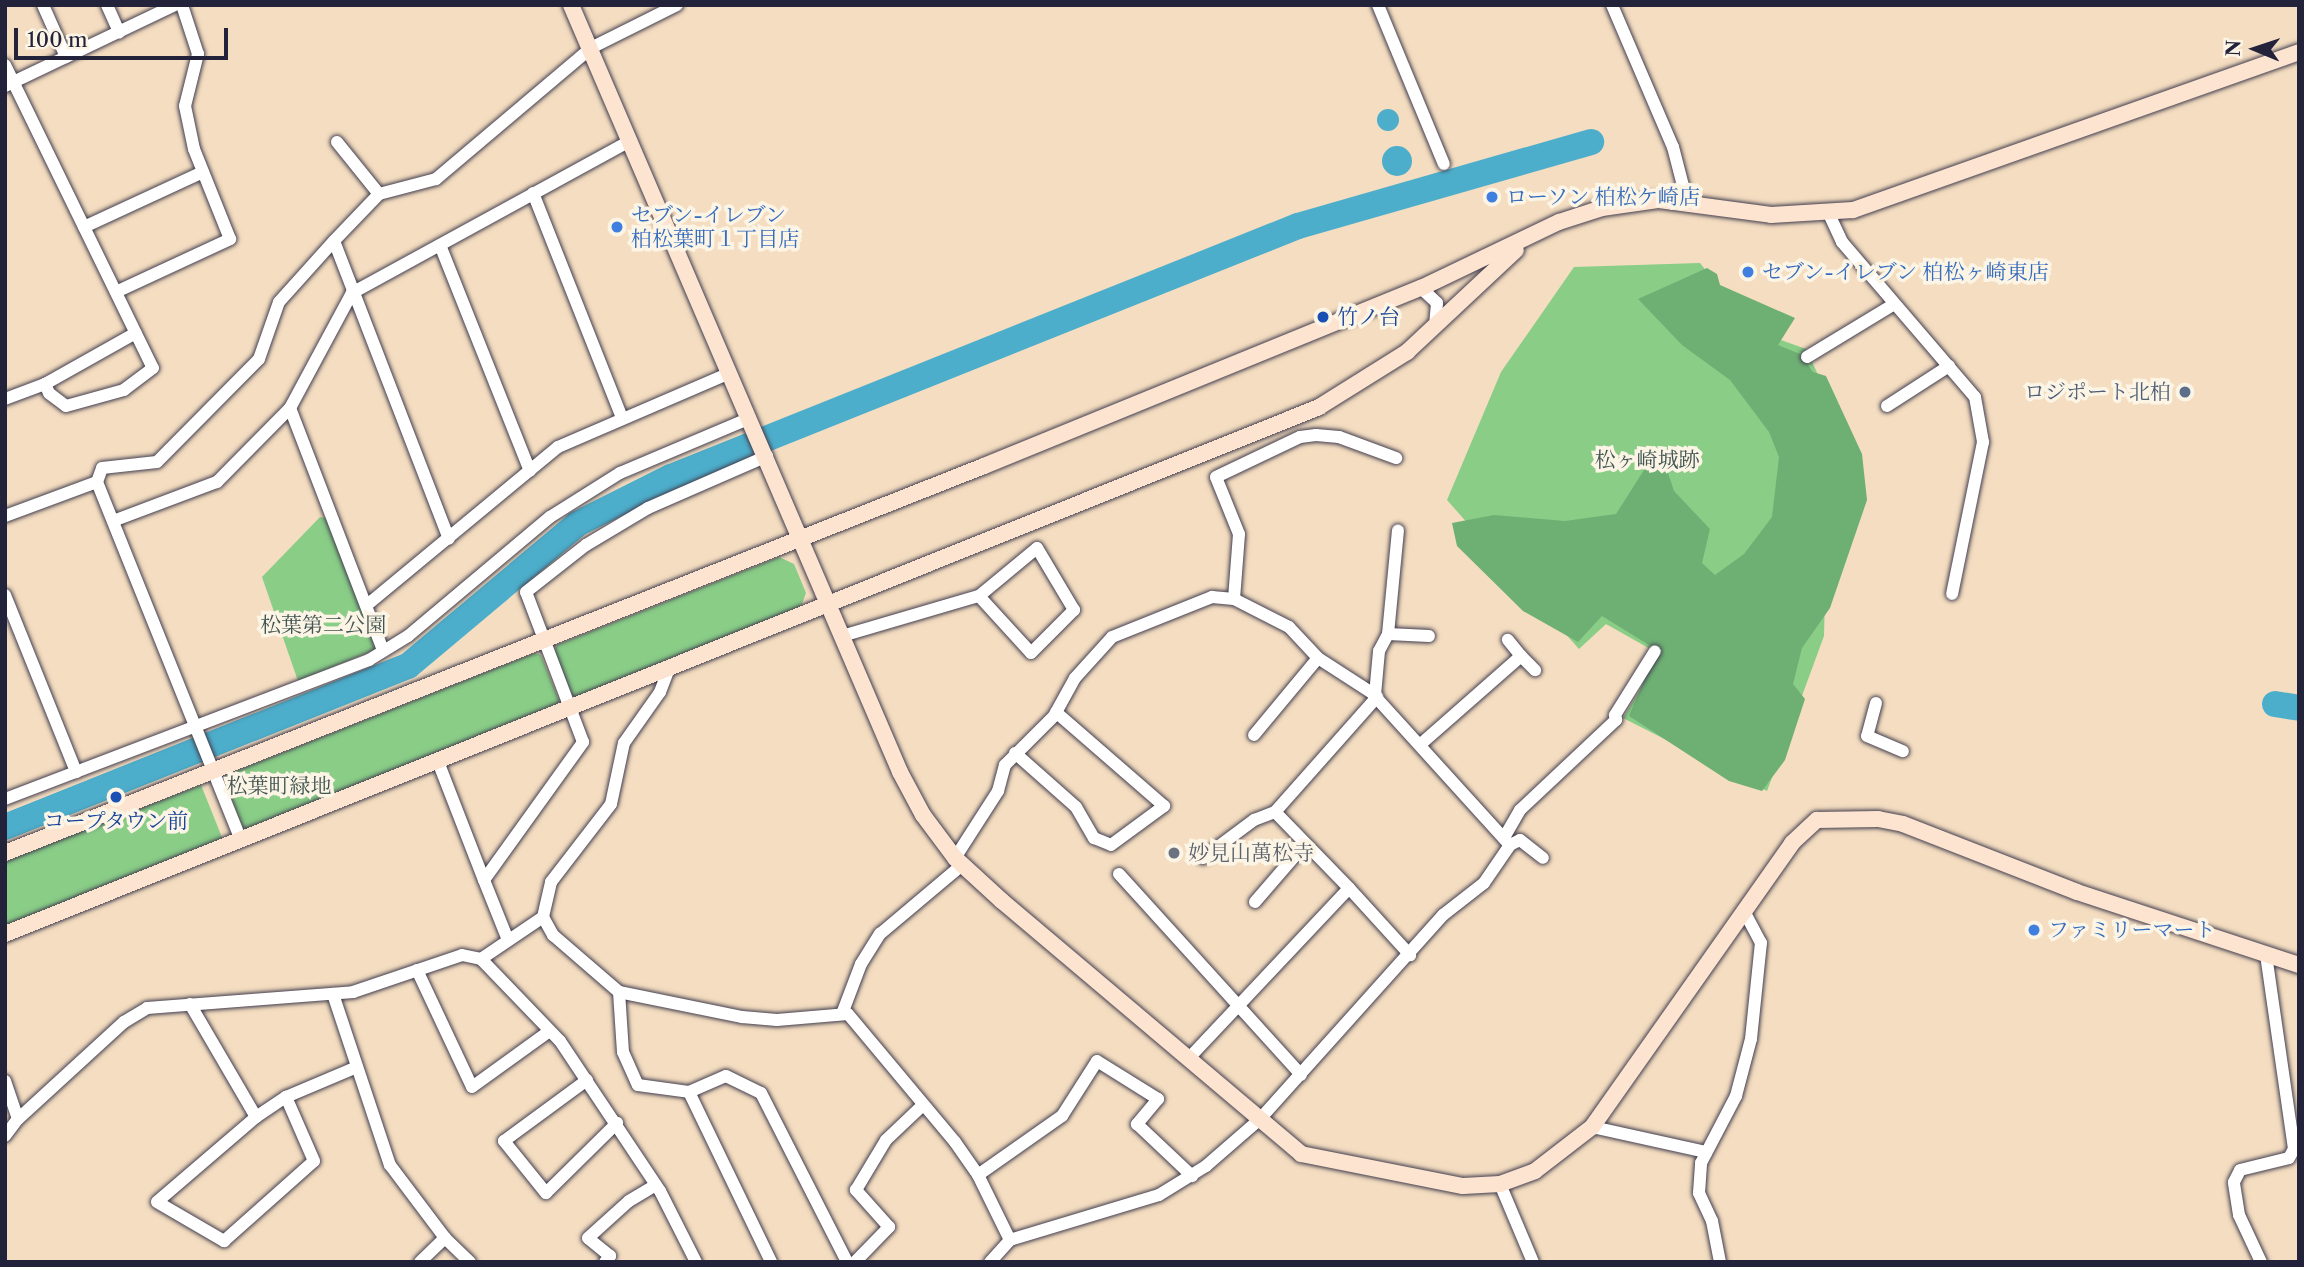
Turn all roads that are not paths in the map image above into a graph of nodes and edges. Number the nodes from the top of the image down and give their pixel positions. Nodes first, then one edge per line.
1 (43, 5) edge
2 (107, 5) edge
3 (175, 5) edge
4 (182, 5) edge
5 (1378, 5) edge
6 (1612, 5) edge
7 (671, 6) edge
8 (575, 8) edge
9 (119, 32) junction
10 (591, 48) junction
11 (2299, 52) edge
12 (66, 57) junction
13 (5, 65) edge
14 (9, 84) edge
15 (631, 139) junction
16 (337, 142) dead end
17 (1444, 163) dead end
18 (203, 172) junction
19 (533, 193) junction
20 (379, 194) junction
21 (1687, 201) junction
22 (1829, 214) junction
23 (1559, 222) junction
24 (84, 227) junction
25 (334, 241) junction
26 (440, 245) junction
27 (1421, 288) junction
28 (116, 292) junction
29 (352, 293) junction
30 (1894, 304) junction
31 (1435, 328) junction
32 (136, 333) junction
33 (1807, 357) dead end
34 (1949, 366) junction
35 (730, 373) junction
36 (46, 384) junction
37 (5, 399) edge
38 (1887, 407) dead end
39 (290, 408) junction
40 (622, 418) junction
41 (751, 422) junction
42 (765, 454) junction
43 (1396, 458) dead end
44 (530, 471) junction
45 (97, 482) junction
46 (5, 516) edge
47 (113, 521) junction
48 (1398, 530) dead end
49 (449, 539) junction
50 (803, 539) junction
51 (1952, 594) dead end
52 (5, 595) edge
53 (979, 596) junction
54 (1234, 599) junction
55 (829, 603) junction
56 (367, 606) junction
57 (1388, 634) junction
58 (842, 636) junction
59 (1429, 636) dead end
60 (1508, 640) dead end
61 (544, 642) junction
62 (383, 650) junction
63 (1655, 651) dead end
64 (1521, 656) junction
65 (1318, 658) junction
66 (670, 666) junction
67 (1535, 670) dead end
68 (1376, 696) junction
69 (1876, 703) dead end
70 (570, 707) junction
71 (1056, 712) junction
72 (198, 730) junction
73 (1254, 735) dead end
74 (1422, 744) junction
75 (1903, 751) dead end
76 (1014, 753) junction
77 (437, 759) junction
78 (212, 767) junction
79 (76, 772) junction
80 (5, 799) edge
81 (1275, 812) junction
82 (1508, 840) junction
83 (241, 841) junction
84 (1305, 844) junction
85 (5, 853) edge
86 (1203, 858) dead end
87 (1543, 858) dead end
88 (958, 861) junction
89 (1119, 873) dead end
90 (484, 880) junction
91 (1349, 888) junction
92 (1255, 902) dead end
93 (1745, 913) junction
94 (543, 917) junction
95 (5, 934) edge
96 (508, 940) junction
97 (1410, 955) junction
98 (2270, 956) junction
99 (481, 959) junction
100 (2299, 965) edge
101 (417, 970) junction
102 (619, 992) junction
103 (333, 994) junction
104 (190, 1004) junction
105 (1239, 1005) junction
106 (842, 1014) junction
107 (547, 1033) junction
108 (1190, 1057) junction
109 (357, 1067) junction
110 (1301, 1074) junction
111 (587, 1080) junction
112 (5, 1081) edge
113 (689, 1092) junction
114 (286, 1097) junction
115 (923, 1105) junction
116 (256, 1117) junction
117 (18, 1119) junction
118 (1260, 1119) junction
119 (617, 1123) junction
120 (1592, 1127) junction
121 (5, 1136) edge
122 (1706, 1152) junction
123 (978, 1175) junction
124 (1192, 1176) junction
125 (1500, 1184) junction
126 (656, 1185) junction
127 (445, 1238) junction
128 (1010, 1240) junction
129 (420, 1262) edge
130 (470, 1262) edge
131 (605, 1262) edge
132 (696, 1262) edge
133 (771, 1262) edge
134 (848, 1262) edge
135 (855, 1262) edge
136 (990, 1262) edge
137 (1534, 1262) edge
138 (1720, 1262) edge
139 (2261, 1262) edge

1 - 12 street
2 - 9 street
3 - 9 street
4 - 18 street
5 - 17 street
6 - 21 street
7 - 10 street
8 - 10 street
9 - 12 street
10 - 15 street
10 - 20 street
11 - 22 street
12 - 14 street
13 - 14 street
14 - 24 street
15 - 19 street
15 - 35 street
16 - 20 street
18 - 24 street
18 - 28 street
19 - 26 street
19 - 40 street
20 - 25 street
21 - 22 street
21 - 23 street
22 - 30 street
23 - 27 street
23 - 31 street
24 - 28 street
25 - 29 street
25 - 45 street
26 - 29 street
26 - 44 street
27 - 31 street
27 - 50 street
28 - 32 street
29 - 39 street
29 - 49 street
30 - 33 street
30 - 34 street
31 - 55 street
32 - 36 street
32 - 36 street
34 - 38 street
34 - 51 street
35 - 40 street
35 - 41 street
36 - 37 street
39 - 47 street
39 - 56 street
40 - 44 street
41 - 42 street
41 - 62 street
42 - 50 street
42 - 61 street
43 - 54 street
44 - 49 street
45 - 46 street
45 - 47 street
47 - 72 street
48 - 57 street
49 - 56 street
50 - 55 street
50 - 61 street
52 - 79 street
53 - 53 street
53 - 58 street
54 - 65 street
54 - 71 street
55 - 58 street
55 - 66 street
56 - 62 street
57 - 59 street
57 - 68 street
58 - 88 street
60 - 64 street
61 - 70 street
61 - 78 street
62 - 72 street
63 - 82 street
64 - 67 street
64 - 74 street
65 - 68 street
65 - 73 street
66 - 70 street
66 - 94 street
68 - 74 street
68 - 81 street
69 - 75 street
70 - 77 street
70 - 90 street
71 - 76 street
71 - 76 street
72 - 78 street
72 - 79 street
74 - 82 street
76 - 88 street
77 - 83 street
77 - 90 street
78 - 83 street
78 - 85 street
79 - 80 street
81 - 84 street
81 - 86 street
82 - 87 street
82 - 97 street
83 - 95 street
84 - 91 street
84 - 92 street
88 - 106 street
88 - 108 street
89 - 105 street
90 - 96 street
91 - 97 street
91 - 105 street
93 - 98 street
93 - 120 street
93 - 122 street
94 - 96 street
94 - 102 street
96 - 99 street
97 - 110 street
98 - 100 street
98 - 139 street
99 - 101 street
99 - 107 street
101 - 103 street
101 - 107 street
102 - 106 street
102 - 113 street
103 - 104 street
103 - 109 street
104 - 116 street
104 - 117 street
105 - 108 street
105 - 110 street
106 - 115 street
107 - 111 street
108 - 118 street
109 - 114 street
109 - 127 street
110 - 118 street
111 - 119 street
111 - 119 street
112 - 117 street
113 - 133 street
113 - 134 street
114 - 116 street
114 - 116 street
115 - 123 street
115 - 135 street
117 - 121 street
118 - 124 street
118 - 125 street
119 - 126 street
120 - 122 street
120 - 125 street
122 - 138 street
123 - 124 street
123 - 128 street
124 - 128 street
125 - 137 street
126 - 131 street
126 - 132 street
127 - 129 street
127 - 130 street
128 - 136 street

